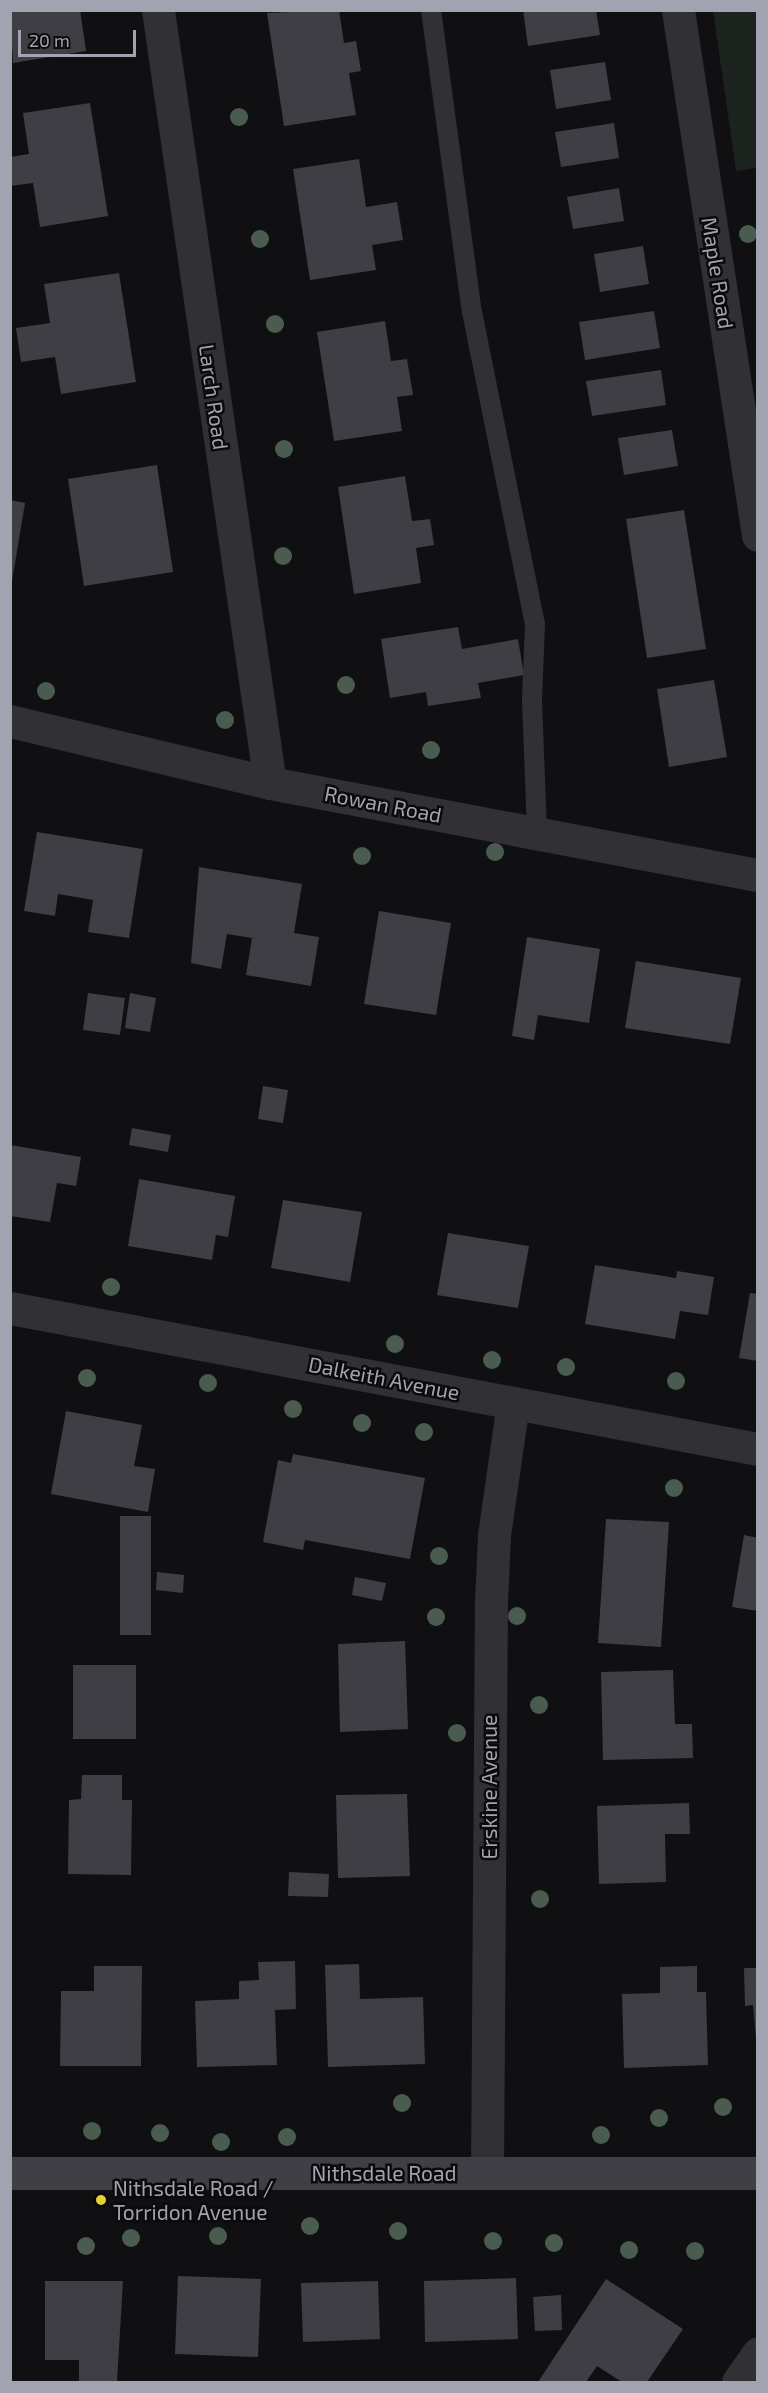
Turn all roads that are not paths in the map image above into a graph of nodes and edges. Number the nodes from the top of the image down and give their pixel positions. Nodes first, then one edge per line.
1 (158, 10) edge
2 (431, 10) edge
3 (678, 10) edge
4 (758, 536) edge
5 (10, 721) edge
6 (270, 783) junction
7 (537, 834) junction
8 (758, 875) edge
9 (10, 1308) edge
10 (513, 1403) junction
11 (758, 1449) edge
12 (10, 2173) edge
13 (487, 2173) junction
14 (758, 2173) edge
15 (758, 2353) edge
16 (738, 2382) edge

1 - 6 street, Larch Road
2 - 7 lane
3 - 4 street, Maple Road
5 - 6 street, Rowan Road
6 - 7 street, Rowan Road
7 - 8 street, Rowan Road
9 - 10 street, Dalkeith Avenue
10 - 11 street, Dalkeith Avenue
10 - 13 street, Erskine Avenue
12 - 13 street, Nithsdale Road
13 - 14 street, Nithsdale Road
15 - 16 street

